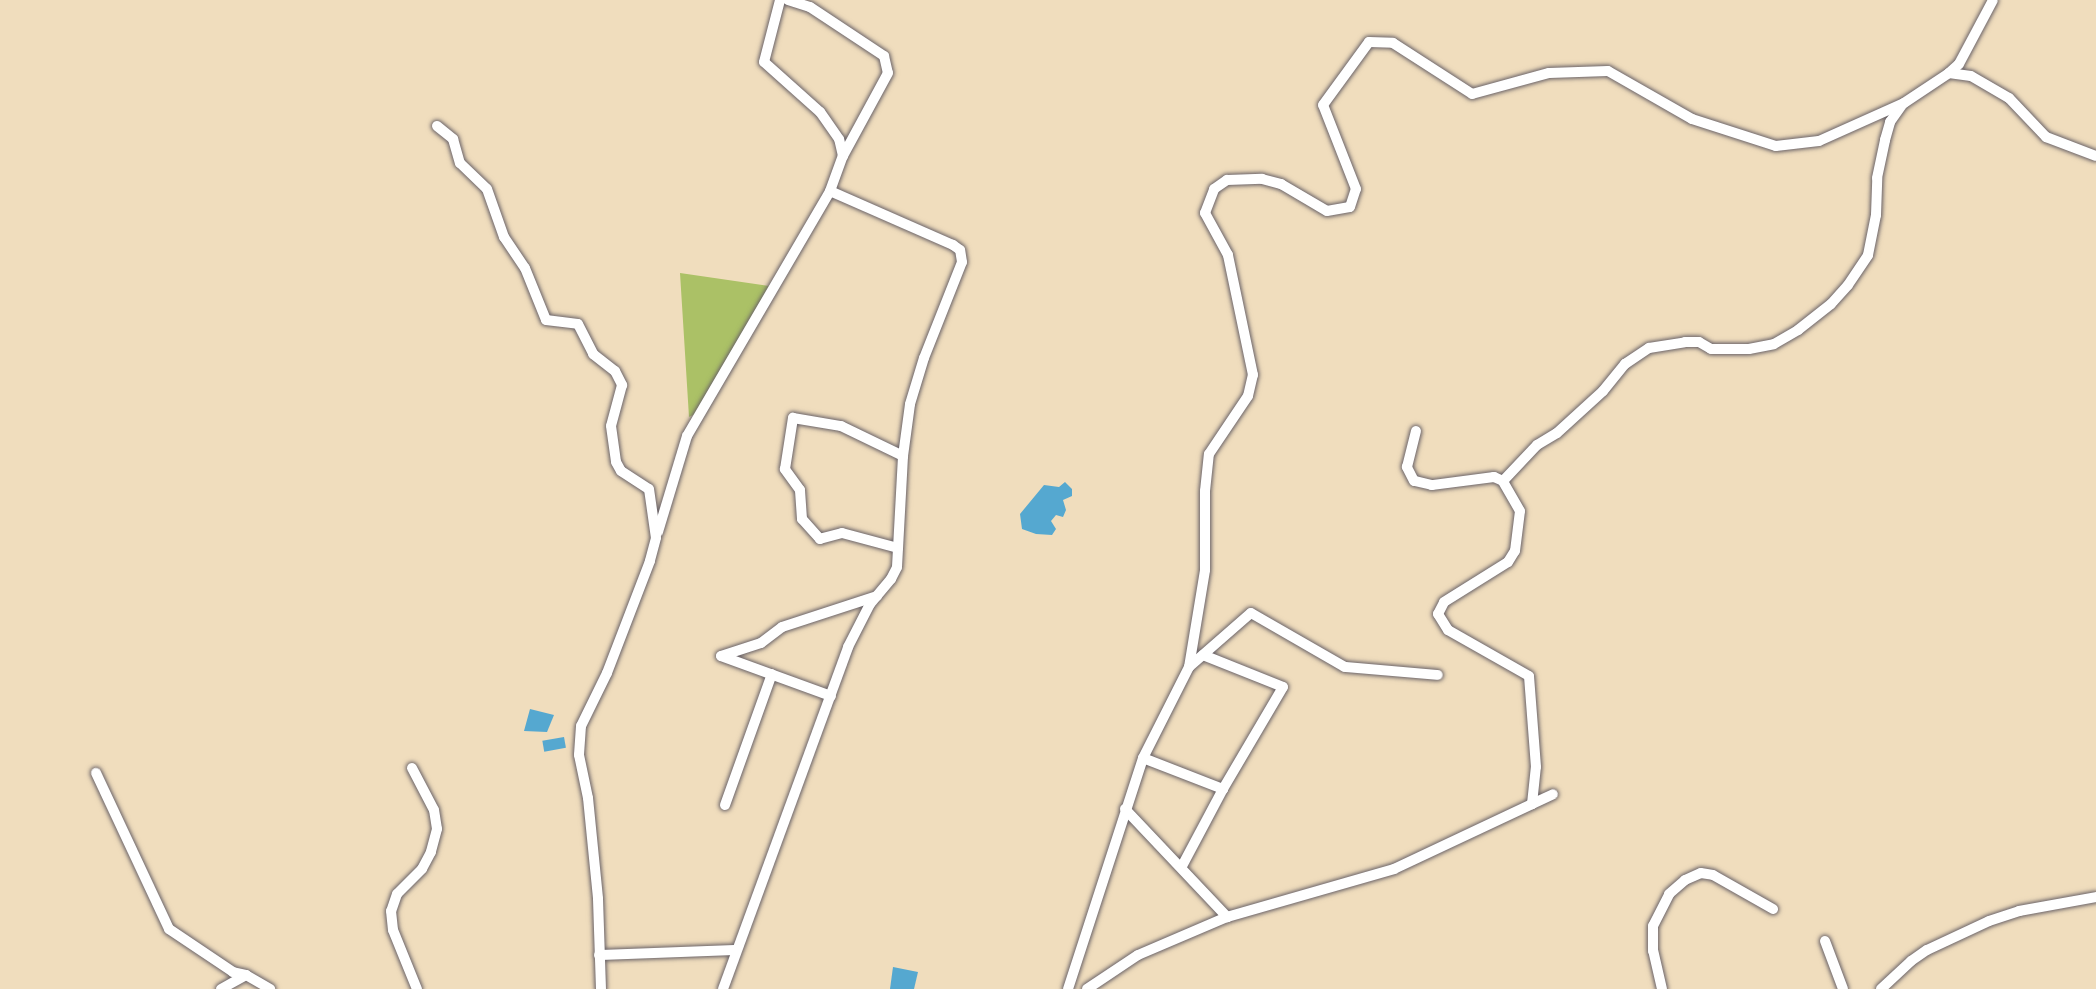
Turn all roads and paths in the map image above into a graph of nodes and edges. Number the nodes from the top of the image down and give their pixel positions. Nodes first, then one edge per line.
1 (780, 0) edge
2 (788, 0) edge
3 (1993, 0) edge
4 (1949, 73) junction
5 (1904, 103) junction
6 (437, 126) dead end
7 (843, 156) junction
8 (2096, 156) edge
9 (830, 191) junction
10 (1416, 431) dead end
11 (903, 456) junction
12 (1503, 481) junction
13 (656, 538) junction
14 (898, 548) junction
15 (877, 596) junction
16 (1203, 655) junction
17 (1189, 667) junction
18 (772, 674) junction
19 (1438, 675) dead end
20 (831, 696) junction
21 (1143, 758) junction
22 (412, 768) dead end
23 (96, 772) dead end
24 (1224, 789) junction
25 (1553, 794) dead end
26 (1532, 804) junction
27 (725, 805) dead end
28 (1125, 809) junction
29 (1180, 868) junction
30 (2096, 897) edge
31 (1773, 909) dead end
32 (1227, 917) junction
33 (1825, 941) dead end
34 (736, 950) junction
35 (599, 955) junction
36 (246, 975) junction
37 (221, 989) edge
38 (270, 989) edge
39 (417, 989) edge
40 (601, 989) edge
41 (723, 989) edge
42 (1068, 989) edge
43 (1087, 989) edge
44 (1662, 989) edge
45 (1843, 989) edge
46 (1881, 989) edge

1 - 7 street
2 - 7 street
3 - 4 street
4 - 5 street
4 - 8 street
5 - 12 street
5 - 17 street
6 - 13 street
7 - 9 street
9 - 11 street
9 - 13 street
10 - 12 street
11 - 14 street
11 - 14 street
12 - 26 street
13 - 35 street
14 - 15 street
15 - 18 street
15 - 20 street
16 - 17 street
16 - 19 street
16 - 24 street
17 - 21 street
18 - 20 street
18 - 27 street
20 - 34 street
21 - 24 street
21 - 28 street
22 - 39 street
23 - 36 street
24 - 29 street
25 - 26 street
26 - 32 street
28 - 29 street
28 - 42 street
29 - 32 street
30 - 46 street
31 - 44 street
32 - 43 street
33 - 45 street
34 - 35 street
34 - 41 street
35 - 40 street
36 - 37 street
36 - 38 street

